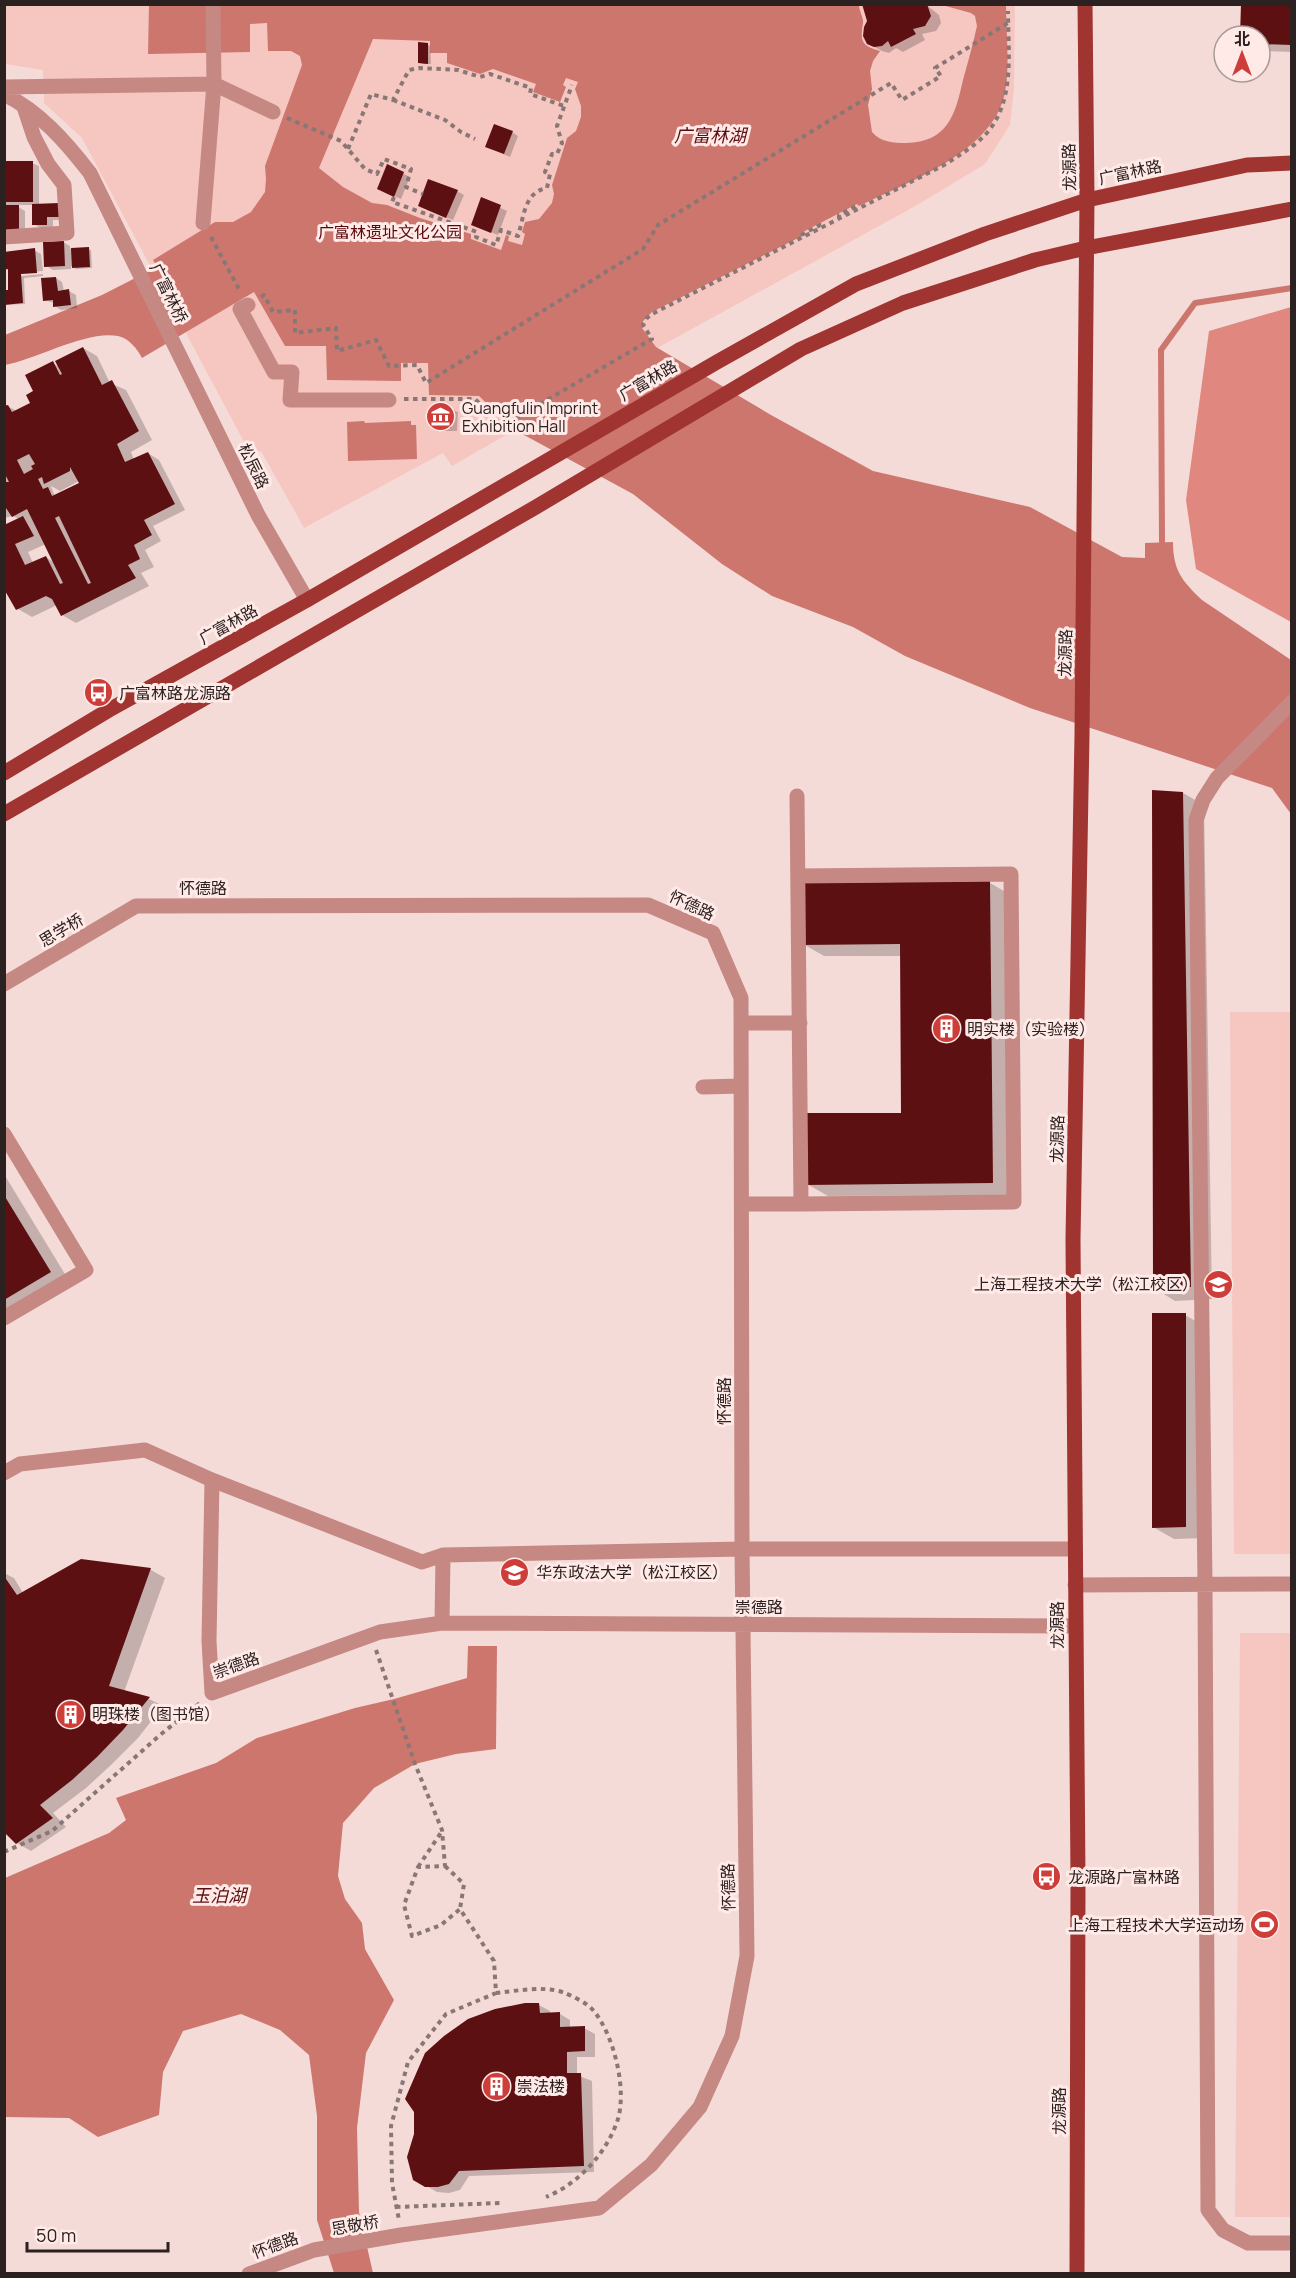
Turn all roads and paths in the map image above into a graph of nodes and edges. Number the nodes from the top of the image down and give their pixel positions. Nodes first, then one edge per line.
1 (213, 4) edge
2 (1084, 4) edge
3 (1008, 11) dead end
4 (1008, 23) junction
5 (214, 84) junction
6 (572, 85) dead end
7 (4, 87) edge
8 (4, 94) edge
9 (393, 100) junction
10 (23, 105) junction
11 (564, 106) junction
12 (273, 112) joint
13 (475, 139) dead end
14 (348, 149) junction
15 (1292, 163) edge
16 (423, 194) dead end
17 (394, 197) dead end
18 (1087, 200) junction
19 (858, 205) dead end
20 (1292, 209) edge
21 (839, 219) junction
22 (203, 223) joint
23 (825, 226) junction
24 (801, 235) dead end
25 (4, 237) edge
26 (1086, 248) junction
27 (252, 302) junction
28 (174, 344) joint
29 (388, 399) joint
30 (307, 600) junction
31 (1292, 702) edge
32 (4, 773) edge
33 (797, 796) dead end
34 (4, 814) edge
35 (798, 876) junction
36 (136, 906) joint
37 (4, 984) edge
38 (741, 1023) junction
39 (800, 1023) junction
40 (741, 1086) junction
41 (703, 1087) dead end
42 (4, 1134) edge
43 (742, 1204) junction
44 (801, 1204) junction
45 (4, 1318) edge
46 (4, 1473) edge
47 (212, 1480) junction
48 (742, 1548) junction
49 (1075, 1549) junction
50 (443, 1555) junction
51 (1205, 1584) junction
52 (1292, 1584) edge
53 (1075, 1585) junction
54 (442, 1623) junction
55 (743, 1625) junction
56 (1075, 1626) junction
57 (370, 1635) junction
58 (212, 1694) junction
59 (442, 1830) junction
60 (4, 1852) edge
61 (445, 1866) junction
62 (418, 1868) junction
63 (460, 1909) junction
64 (496, 1993) junction
65 (538, 2198) dead end
66 (505, 2202) dead end
67 (396, 2207) junction
68 (402, 2235) junction
69 (1292, 2243) edge
70 (314, 2250) joint
71 (249, 2274) edge
72 (1077, 2274) edge

1 - 5 street
2 - 18 main road, 龙源路
3 - 4 path
4 - 21 path
4 - 27 path
5 - 7 street
5 - 12 street
5 - 22 street
6 - 11 path
8 - 10 street
9 - 11 path
9 - 13 path
9 - 14 path
10 - 25 street
10 - 28 street, 广富林桥
11 - 17 path
12 - 14 path
14 - 16 path
15 - 18 main road, 广富林路
18 - 26 main road, 龙源路
18 - 30 main road, 广富林路
19 - 21 path
20 - 26 main road
21 - 23 path
22 - 27 path
23 - 24 path
23 - 29 path
26 - 34 main road
26 - 49 main road, 龙源路
27 - 29 street
28 - 30 street, 松辰路
30 - 32 main road, 广富林路
31 - 51 street
33 - 35 street
35 - 39 street
35 - 44 street
36 - 37 street, 思学桥
36 - 38 street, 怀德路
38 - 39 street
38 - 40 street, 怀德路
39 - 44 street
40 - 41 street
40 - 43 street, 怀德路
42 - 45 street
43 - 44 street
43 - 48 street, 怀德路
46 - 47 street
47 - 50 street
47 - 58 street, 崇德路
48 - 49 street
48 - 50 street
48 - 55 street, 怀德路
49 - 53 main road, 龙源路
50 - 54 street
51 - 52 street
51 - 53 street
51 - 69 street
53 - 56 main road, 龙源路
54 - 55 street, 崇德路
54 - 57 street, 崇德路
55 - 56 street, 崇德路
55 - 68 street, 怀德路
56 - 72 main road, 龙源路
57 - 58 street, 崇德路
57 - 59 path
58 - 60 path
59 - 61 path
59 - 62 path
61 - 62 path
61 - 63 path
62 - 63 path
63 - 64 path
64 - 65 path
64 - 67 path
66 - 67 path
67 - 68 path
68 - 70 street, 思敬桥
70 - 71 street, 怀德路

